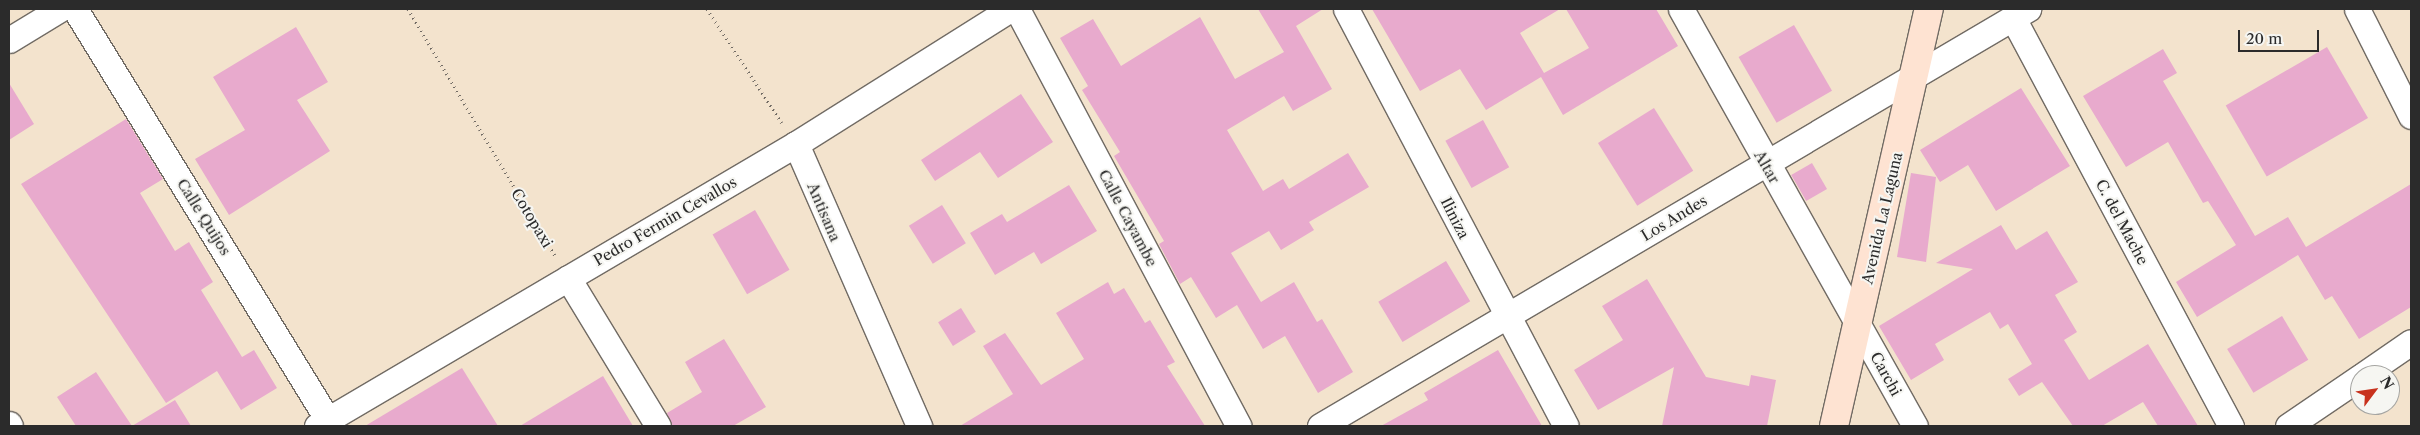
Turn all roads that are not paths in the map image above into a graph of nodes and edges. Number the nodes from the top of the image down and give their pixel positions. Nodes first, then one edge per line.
1 (60, 9) edge
2 (75, 9) edge
3 (1010, 9) edge
4 (1017, 9) edge
5 (1346, 9) edge
6 (1681, 9) edge
7 (1928, 9) edge
8 (2357, 9) edge
9 (2020, 13) edge
10 (9, 40) edge
11 (1915, 78) junction
12 (2411, 116) edge
13 (796, 144) junction
14 (1765, 165) junction
15 (568, 278) junction
16 (1506, 318) junction
17 (1858, 322) junction
18 (2411, 342) edge
19 (2378, 365) edge
20 (2350, 384) edge
21 (325, 424) edge
22 (658, 426) edge
23 (919, 426) edge
24 (1239, 426) edge
25 (1320, 426) edge
26 (1566, 426) edge
27 (1834, 426) edge
28 (1915, 426) edge
29 (2231, 426) edge
30 (2288, 426) edge

1 - 10 street
2 - 21 street, Calle Quijos
3 - 13 street, Pedro Fermin Cevallos
4 - 24 street, Calle Cayambe
5 - 16 street, Iliniza
6 - 14 street, Altar
7 - 11 street, Avenida La Laguna
8 - 12 street
9 - 11 street, Los Andes
9 - 29 street, C. del Mache
11 - 14 street, Los Andes
11 - 17 street, Avenida La Laguna
13 - 15 street, Pedro Fermin Cevallos
13 - 23 street, Antisana
14 - 16 street, Los Andes
14 - 17 street, Altar
15 - 21 street, Pedro Fermin Cevallos
15 - 22 street
16 - 25 street, Los Andes
16 - 26 street, Iliniza
17 - 27 street, Avenida La Laguna
17 - 28 street, Carchi
18 - 19 street
20 - 30 street

